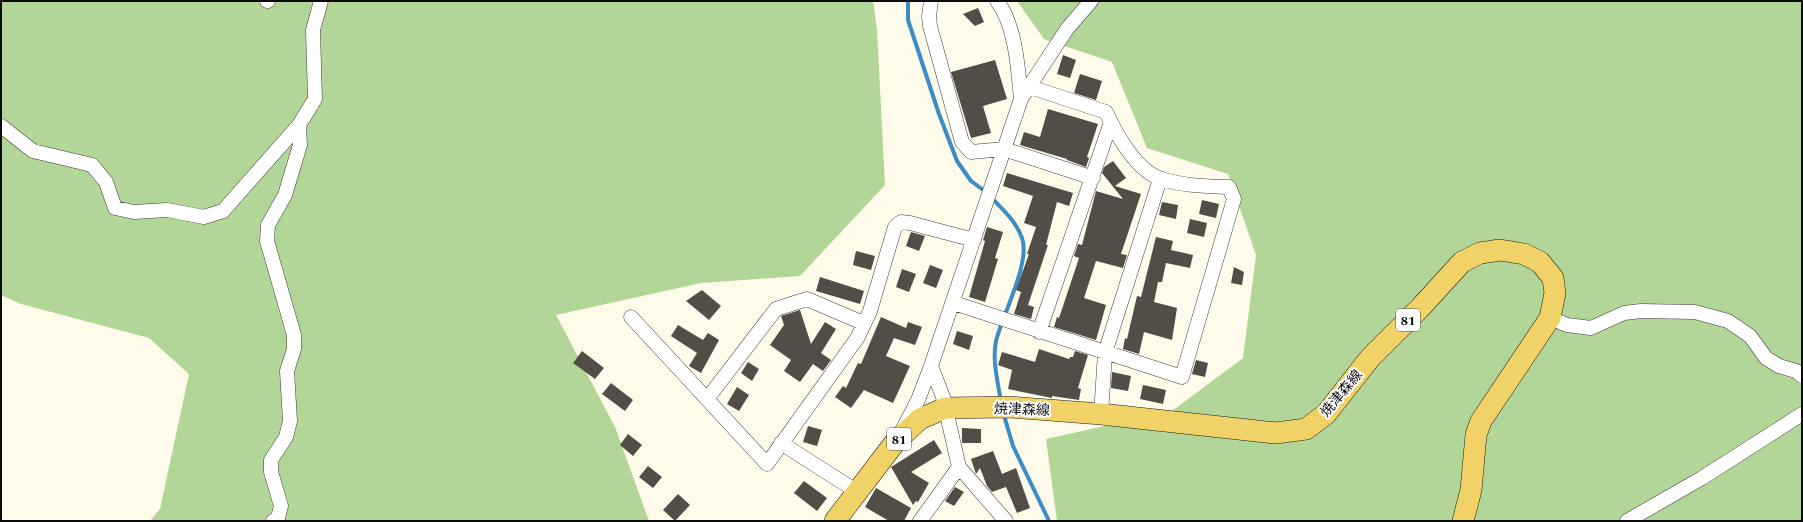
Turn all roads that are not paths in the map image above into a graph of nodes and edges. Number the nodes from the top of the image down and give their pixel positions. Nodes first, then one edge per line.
1 (321, 1) edge
2 (931, 1) edge
3 (997, 1) edge
4 (1091, 1) edge
5 (1030, 86) junction
6 (1021, 99) junction
7 (1111, 122) junction
8 (299, 125) junction
9 (1, 126) edge
10 (1004, 149) junction
11 (1093, 178) junction
12 (1160, 179) junction
13 (974, 240) junction
14 (954, 303) junction
15 (631, 317) dead end
16 (1550, 318) junction
17 (863, 323) junction
18 (1039, 332) junction
19 (1105, 352) junction
20 (931, 366) junction
21 (1802, 376) edge
22 (707, 399) junction
23 (945, 408) junction
24 (1101, 414) junction
25 (1802, 414) edge
26 (896, 442) junction
27 (781, 443) junction
28 (959, 467) junction
29 (856, 491) junction
30 (273, 521) edge
31 (835, 521) edge
32 (920, 521) edge
33 (1006, 521) edge
34 (1463, 521) edge
35 (1628, 521) edge

1 - 8 street
2 - 10 street
3 - 6 street
4 - 5 street
5 - 6 street
5 - 7 street
6 - 10 street
7 - 11 street
7 - 12 street
8 - 9 street
8 - 30 street
10 - 11 street
10 - 13 street
11 - 18 street
12 - 19 street
12 - 19 street
13 - 14 street
13 - 17 street
14 - 18 street
14 - 20 street
15 - 22 street
16 - 21 street
16 - 24 main road, 焼津森線 / 81
16 - 34 main road, 焼津森線 / 81
17 - 22 street
17 - 27 street
18 - 19 street
19 - 24 street
20 - 23 street
20 - 26 street
22 - 27 street
23 - 24 main road, 焼津森線 / 81
23 - 26 main road, 焼津森線 / 81
23 - 28 street
25 - 35 street
26 - 29 main road, 焼津森線 / 81
27 - 29 street
28 - 32 street
28 - 33 street
29 - 31 main road, 焼津森線 / 81

